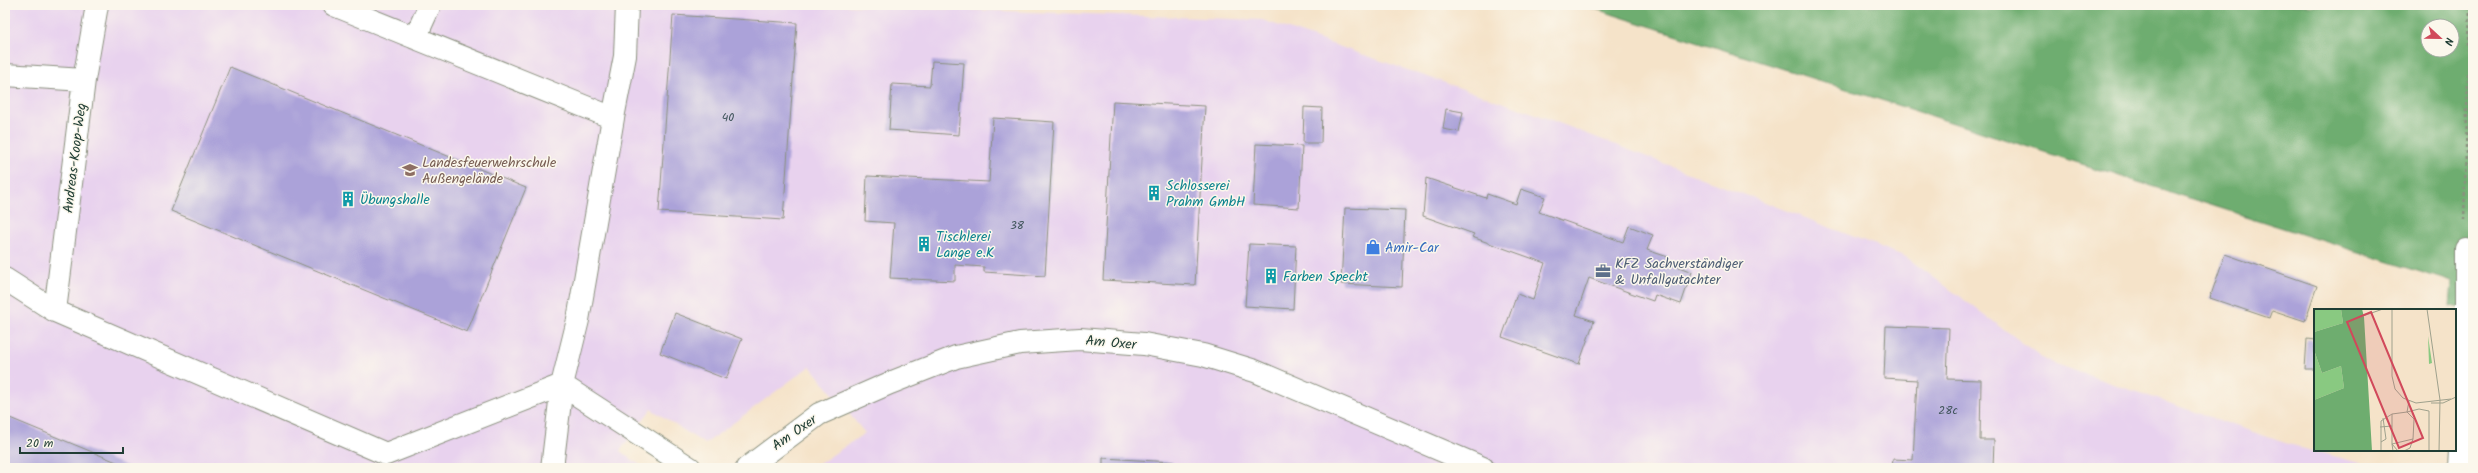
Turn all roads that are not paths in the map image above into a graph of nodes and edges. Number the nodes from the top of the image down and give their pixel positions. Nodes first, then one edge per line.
1 (97, 5) edge
2 (334, 5) edge
3 (430, 5) edge
4 (627, 5) edge
5 (414, 38) junction
6 (5, 75) edge
7 (84, 80) junction
8 (613, 118) junction
9 (2466, 250) road end
10 (5, 279) edge
11 (55, 311) junction
12 (562, 385) junction
13 (552, 468) edge
14 (690, 468) edge
15 (747, 468) edge
16 (1483, 468) edge
17 (2459, 468) edge

1 - 7 street, Andreas-Koop-Weg
2 - 5 street
3 - 5 street
4 - 8 street
5 - 8 street
6 - 7 street
7 - 11 street, Andreas-Koop-Weg
8 - 12 street
9 - 17 street
10 - 11 street
11 - 12 street
12 - 13 street
12 - 14 street
15 - 16 street, Am Oxer

